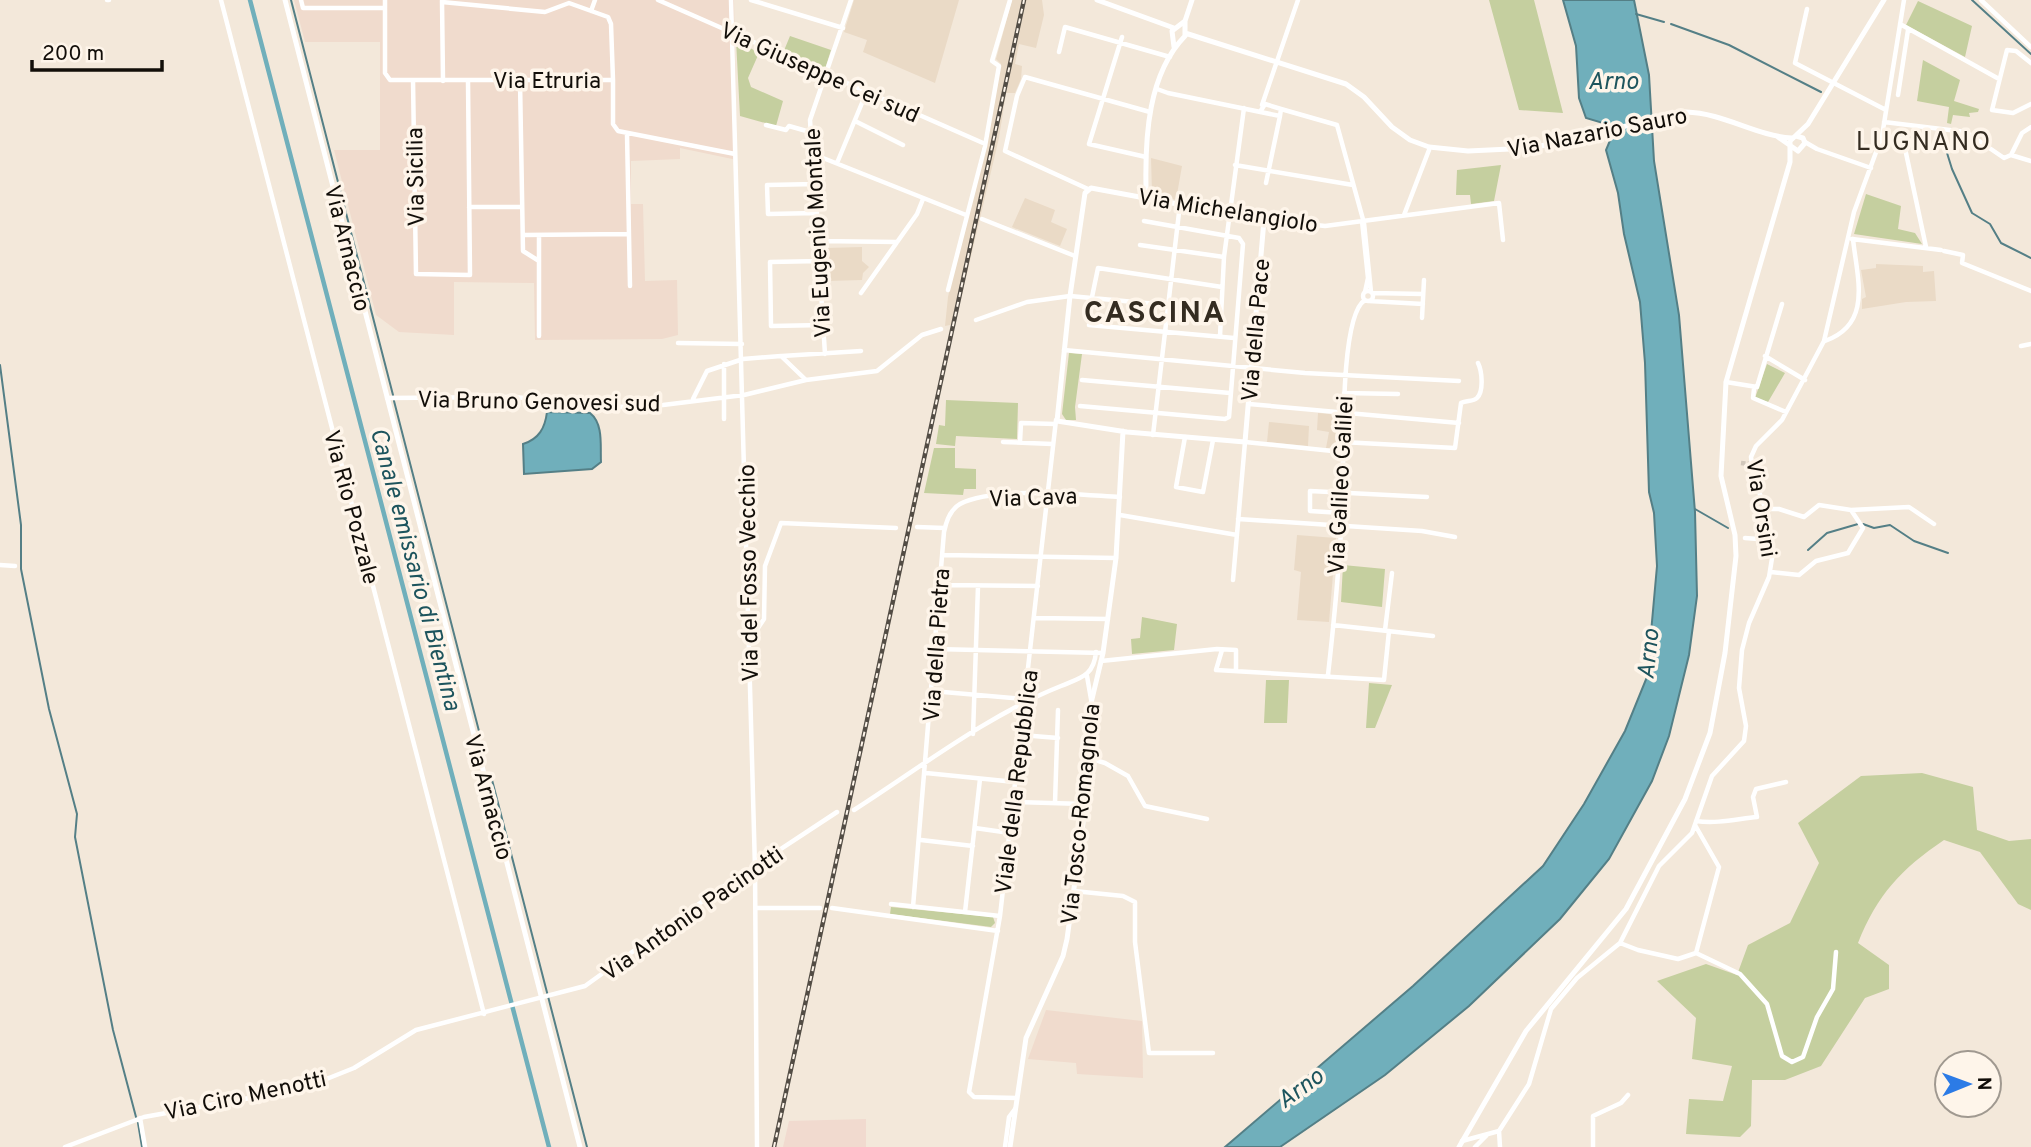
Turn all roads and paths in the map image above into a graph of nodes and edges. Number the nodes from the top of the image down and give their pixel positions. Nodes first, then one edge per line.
1 (221, 0) edge
2 (285, 0) edge
3 (301, 0) edge
4 (385, 0) edge
5 (595, 0) edge
6 (658, 0) edge
7 (731, 0) edge
8 (754, 0) edge
9 (851, 0) edge
10 (1010, 0) edge
11 (1097, 0) edge
12 (1192, 0) edge
13 (1298, 0) edge
14 (1884, 0) edge
15 (1904, 0) edge
16 (1981, 0) edge
17 (442, 1) edge
18 (385, 8) junction
19 (1807, 9) dead end
20 (590, 11) junction
21 (1185, 21) junction
22 (1900, 24) junction
23 (1173, 27) junction
24 (843, 28) junction
25 (1908, 30) junction
26 (732, 33) junction
27 (1180, 36) junction
28 (1120, 39) junction
29 (2031, 47) edge
30 (1059, 52) dead end
31 (1170, 57) junction
32 (1279, 63) junction
33 (2031, 63) edge
34 (828, 74) junction
35 (1999, 79) junction
36 (413, 80) junction
37 (613, 80) junction
38 (443, 81) junction
39 (468, 81) junction
40 (520, 81) junction
41 (1834, 82) junction
42 (1157, 89) junction
43 (867, 91) junction
44 (1898, 95) dead end
45 (1101, 98) junction
46 (2031, 104) edge
47 (1262, 106) junction
48 (1244, 108) junction
49 (1281, 108) junction
50 (1886, 110) junction
51 (1150, 112) junction
52 (1260, 112) junction
53 (1280, 116) junction
54 (855, 121) junction
55 (1884, 122) junction
56 (1808, 124) junction
57 (766, 125) dead end
58 (1901, 126) junction
59 (2031, 127) edge
60 (810, 132) junction
61 (627, 134) junction
62 (1775, 136) junction
63 (1882, 136) junction
64 (1794, 137) junction
65 (1903, 139) junction
66 (1804, 141) junction
67 (983, 143) junction
68 (903, 145) dead end
69 (1790, 146) junction
70 (1817, 149) junction
71 (1429, 150) dead end
72 (1800, 150) junction
73 (735, 154) junction
74 (813, 154) junction
75 (2011, 155) junction
76 (1146, 157) junction
77 (1790, 162) junction
78 (1853, 162) junction
79 (2031, 162) edge
80 (837, 163) junction
81 (1235, 165) junction
82 (1862, 166) junction
83 (1872, 166) junction
84 (1268, 170) junction
85 (1868, 176) junction
86 (1266, 183) dead end
87 (816, 184) junction
88 (1353, 185) junction
89 (1146, 187) junction
90 (1087, 189) junction
91 (1141, 198) junction
92 (923, 199) junction
93 (1155, 200) junction
94 (1180, 204) junction
95 (469, 207) junction
96 (522, 207) junction
97 (1230, 212) junction
98 (817, 214) junction
99 (965, 215) junction
100 (1404, 215) junction
101 (982, 219) dead end
102 (1263, 219) junction
103 (1362, 220) junction
104 (1144, 221) dead end
105 (1177, 227) junction
106 (629, 234) junction
107 (523, 235) junction
108 (538, 235) junction
109 (1226, 236) junction
110 (1851, 238) junction
111 (1503, 240) dead end
112 (819, 241) junction
113 (897, 242) junction
114 (1140, 245) dead end
115 (1926, 247) junction
116 (1174, 250) junction
117 (1076, 256) junction
118 (1224, 257) junction
119 (539, 261) junction
120 (820, 261) junction
121 (1171, 279) junction
122 (1424, 280) dead end
123 (630, 286) dead end
124 (1222, 287) junction
125 (948, 290) dead end
126 (2031, 291) edge
127 (1370, 292) junction
128 (861, 293) dead end
129 (1423, 294) junction
130 (1070, 296) junction
131 (1092, 298) junction
132 (1367, 301) junction
133 (1423, 304) junction
134 (1782, 304) dead end
135 (1167, 305) junction
136 (1422, 318) dead end
137 (975, 320) dead end
138 (823, 325) junction
139 (1089, 326) dead end
140 (941, 330) dead end
141 (1164, 332) junction
142 (540, 336) dead end
143 (1220, 336) junction
144 (1234, 338) junction
145 (1824, 341) junction
146 (678, 343) dead end
147 (742, 344) junction
148 (2031, 344) edge
149 (2021, 346) dead end
150 (1064, 350) junction
151 (861, 351) dead end
152 (825, 354) junction
153 (781, 356) junction
154 (1765, 356) junction
155 (743, 359) junction
156 (1161, 359) junction
157 (1478, 363) dead end
158 (724, 364) junction
159 (1232, 365) junction
160 (1252, 368) junction
161 (1346, 376) junction
162 (806, 380) junction
163 (1082, 380) dead end
164 (1805, 380) junction
165 (1459, 381) dead end
166 (1726, 382) junction
167 (1158, 387) junction
168 (1754, 389) junction
169 (1230, 393) junction
170 (1344, 393) junction
171 (1398, 394) dead end
172 (744, 395) junction
173 (723, 396) junction
174 (391, 398) junction
175 (692, 400) junction
176 (1249, 404) junction
177 (1080, 407) dead end
178 (1785, 412) junction
179 (1343, 413) junction
180 (1155, 414) junction
181 (724, 419) dead end
182 (1055, 422) junction
183 (1459, 423) junction
184 (1123, 431) junction
185 (1153, 435) junction
186 (1185, 437) junction
187 (1213, 440) junction
188 (1003, 442) dead end
189 (1020, 442) junction
190 (1245, 442) junction
191 (1342, 442) junction
192 (1052, 443) junction
193 (1342, 452) junction
194 (1343, 491) junction
195 (1047, 494) junction
196 (1121, 497) junction
197 (1427, 497) dead end
198 (1766, 509) junction
199 (1851, 510) junction
200 (1342, 513) junction
201 (1120, 515) junction
202 (1238, 519) junction
203 (1934, 524) dead end
204 (917, 527) dead end
205 (1341, 527) junction
206 (896, 528) dead end
207 (944, 528) junction
208 (1237, 535) junction
209 (1455, 537) dead end
210 (1745, 538) dead end
211 (1771, 540) junction
212 (943, 555) junction
213 (1041, 556) junction
214 (1116, 558) junction
215 (0, 565) edge
216 (15, 566) dead end
217 (1771, 572) junction
218 (1392, 573) dead end
219 (1233, 580) dead end
220 (940, 585) junction
221 (978, 586) junction
222 (1038, 586) junction
223 (1035, 618) junction
224 (1108, 619) junction
225 (1333, 625) junction
226 (748, 631) junction
227 (1387, 631) junction
228 (1433, 636) dead end
229 (935, 649) junction
230 (1222, 650) junction
231 (976, 651) junction
232 (1031, 651) junction
233 (1099, 652) junction
234 (1101, 661) junction
235 (1236, 671) junction
236 (1328, 675) junction
237 (1087, 676) junction
238 (932, 691) junction
239 (974, 692) junction
240 (1025, 699) junction
241 (1091, 701) junction
242 (1058, 710) dead end
243 (972, 734) junction
244 (1021, 735) junction
245 (1058, 738) junction
246 (928, 752) junction
247 (939, 754) junction
248 (1085, 757) junction
249 (927, 762) junction
250 (926, 773) junction
251 (981, 779) junction
252 (1015, 782) junction
253 (1786, 782) dead end
254 (1013, 802) junction
255 (1055, 803) junction
256 (1084, 804) junction
257 (854, 810) dead end
258 (837, 812) dead end
259 (1207, 819) dead end
260 (1696, 823) junction
261 (975, 828) junction
262 (1010, 833) junction
263 (920, 840) junction
264 (973, 846) junction
265 (755, 868) junction
266 (1074, 891) junction
267 (891, 904) dead end
268 (914, 906) junction
269 (756, 907) junction
270 (820, 908) dead end
271 (832, 908) dead end
272 (965, 912) junction
273 (1000, 916) junction
274 (998, 931) junction
275 (1620, 943) junction
276 (1836, 952) dead end
277 (1696, 953) junction
278 (547, 998) junction
279 (484, 1014) junction
280 (1213, 1053) dead end
281 (1628, 1095) dead end
282 (1017, 1098) junction
283 (1015, 1109) junction
284 (140, 1118) junction
285 (1499, 1131) junction
286 (1488, 1134) junction
287 (1460, 1144) edge
288 (65, 1147) edge
289 (145, 1147) edge
290 (580, 1147) edge
291 (757, 1147) edge
292 (1005, 1147) edge
293 (1010, 1147) edge
294 (1475, 1147) edge
295 (1500, 1147) edge
296 (1593, 1147) edge

1 - 279 street, Via Rio Pozzale
2 - 174 main road, Via Arnaccio
3 - 18 street
4 - 18 street, Via Etruria
5 - 20 street
6 - 26 street, Via Giuseppe Cei sud
7 - 26 street, Via del Fosso Vecchio
8 - 24 street
9 - 24 street, Via Eugenio Montale
10 - 67 street
11 - 23 main road
12 - 21 main road
13 - 32 street
14 - 41 main road
15 - 22 street
16 - 29 street
17 - 20 street
17 - 38 street
18 - 36 street, Via Etruria
19 - 41 street
20 - 37 street
21 - 23 main road
21 - 27 main road
22 - 25 street
22 - 50 street
23 - 27 main road, Via Nazario Sauro
23 - 27 main road
24 - 34 street, Via Eugenio Montale
25 - 35 street
25 - 44 street
26 - 34 street, Via Giuseppe Cei sud
26 - 73 street, Via del Fosso Vecchio
27 - 31 main road
27 - 32 main road, Via Nazario Sauro
28 - 30 street
28 - 31 street
28 - 45 street
31 - 42 main road
32 - 47 street
32 - 62 main road, Via Nazario Sauro
33 - 35 street
34 - 43 street, Via Giuseppe Cei sud
34 - 60 street, Via Eugenio Montale
35 - 46 street
36 - 38 street, Via Etruria
36 - 95 street, Via Sicilia
37 - 40 street, Via Etruria
37 - 61 street, Via Etruria
38 - 39 street, Via Etruria
39 - 40 street, Via Etruria
39 - 95 street
40 - 96 street
41 - 50 street
41 - 56 main road
42 - 48 street
42 - 51 main road
43 - 54 street
43 - 67 street, Via Giuseppe Cei sud
45 - 51 street
45 - 76 street
45 - 90 street
47 - 49 street
47 - 52 street
48 - 52 street
48 - 81 street
49 - 53 street
49 - 88 street, Via Galileo Galilei
50 - 55 street
51 - 76 main road
52 - 53 street
53 - 84 street
54 - 68 street
54 - 80 street
55 - 58 street
55 - 63 street
56 - 64 main road
56 - 66 main road
57 - 60 street
58 - 65 street
58 - 75 street
59 - 75 street
60 - 74 street, Via Eugenio Montale
61 - 73 street
61 - 106 street
62 - 64 main road, Via Nazario Sauro
62 - 69 main road, Via Nazario Sauro
63 - 65 street
63 - 83 street
64 - 66 main road
64 - 69 main road
65 - 115 street
66 - 70 street
66 - 72 main road
67 - 99 street
69 - 72 main road, Via Nazario Sauro
69 - 77 main road
70 - 72 street
70 - 78 street
71 - 100 street
72 - 77 main road
73 - 147 street, Via del Fosso Vecchio
74 - 80 street
74 - 87 street, Via Eugenio Montale
75 - 79 street
76 - 89 main road
77 - 166 main road
78 - 82 street
78 - 83 street
80 - 92 street
81 - 84 street
81 - 97 street
82 - 83 street
82 - 85 street
83 - 85 street
84 - 86 street
84 - 88 street
85 - 110 street
87 - 98 street, Via Eugenio Montale
87 - 98 street
88 - 103 street, Via Galileo Galilei
89 - 91 main road
89 - 93 main road
90 - 91 main road, Via Michelangiolo
90 - 117 main road
91 - 93 main road, Via Michelangiolo
92 - 99 street
92 - 113 street
93 - 94 main road, Via Michelangiolo
94 - 97 main road, Via Michelangiolo
94 - 105 street
95 - 96 street
96 - 107 street
97 - 102 main road, Via Michelangiolo
97 - 109 street
98 - 112 street, Via Eugenio Montale
99 - 125 street
100 - 103 street, Via Michelangiolo
100 - 111 street, Via Michelangiolo
101 - 117 street
102 - 103 street, Via Michelangiolo
102 - 160 main road, Via della Pace
103 - 127 street, Via Galileo Galilei
104 - 105 street
105 - 109 street
105 - 116 street
106 - 108 street
106 - 123 street
107 - 108 street
107 - 119 street
108 - 119 street
109 - 118 street
109 - 144 street
110 - 115 street
110 - 145 street
110 - 145 street
112 - 113 street
112 - 120 street, Via Eugenio Montale
113 - 128 street
114 - 116 street
115 - 126 street
116 - 118 street
116 - 121 street
117 - 130 main road
118 - 124 street
119 - 142 street
120 - 138 street, Via Eugenio Montale
120 - 138 street
121 - 124 street
121 - 131 street
121 - 135 street
122 - 129 street
124 - 143 street
127 - 129 street
127 - 132 street, Via Galileo Galilei
127 - 132 street, Via Galileo Galilei
129 - 133 street
130 - 131 street
130 - 137 street
130 - 150 main road
131 - 135 street
132 - 133 street
132 - 161 street, Via Galileo Galilei
133 - 136 street
134 - 154 street
135 - 141 street
138 - 152 street, Via Eugenio Montale
139 - 141 street
140 - 162 street
141 - 143 street
141 - 156 street
143 - 144 street
144 - 159 street
145 - 164 street, Via Orsini
146 - 147 street
147 - 155 street, Via del Fosso Vecchio
148 - 149 street
150 - 156 street
150 - 182 main road
151 - 152 street, Via Eugenio Montale
152 - 153 street, Via Eugenio Montale
153 - 155 street, Via Eugenio Montale
153 - 162 street
154 - 164 street
154 - 168 street
155 - 158 street, Via Eugenio Montale
155 - 172 street, Via del Fosso Vecchio
156 - 159 street
156 - 167 street
157 - 183 street
158 - 173 street
158 - 175 street
159 - 160 street
159 - 169 street
160 - 161 street
160 - 176 main road, Via della Pace
161 - 165 street
161 - 170 street, Via Galileo Galilei
162 - 172 street
163 - 167 street
164 - 178 street, Via Orsini
166 - 168 street
166 - 287 main road
167 - 169 street
167 - 180 street
168 - 178 street
169 - 180 street
170 - 171 street
170 - 179 street, Via Galileo Galilei
172 - 173 street, Via Bruno Genovesi sud
172 - 226 street, Via del Fosso Vecchio
173 - 175 street, Via Bruno Genovesi sud
173 - 181 street
174 - 175 street, Via Bruno Genovesi sud
174 - 278 main road, Via Arnaccio
176 - 179 street
176 - 190 main road, Via della Pace
177 - 180 street
178 - 198 street, Via Orsini
179 - 183 street
179 - 191 street, Via Galileo Galilei
180 - 185 street
182 - 184 main road
182 - 189 street
182 - 192 street, Viale della Repubblica
183 - 191 street
184 - 185 main road
184 - 196 main road, Via Tosco-Romagnola
185 - 186 main road
186 - 187 main road
186 - 187 street
187 - 190 main road
188 - 189 street
189 - 192 street
190 - 193 street
190 - 202 street
191 - 193 street, Via Galileo Galilei
192 - 195 street, Viale della Repubblica
193 - 194 street, Via Galileo Galilei
194 - 197 street
194 - 200 street, Via Galileo Galilei
194 - 200 street
195 - 196 street, Via Cava
195 - 207 street, Via Cava
195 - 213 street, Viale della Repubblica
196 - 201 main road, Via Tosco-Romagnola
198 - 199 street
198 - 211 street, Via Orsini
199 - 203 street
199 - 217 street
200 - 205 street, Via Galileo Galilei
201 - 208 street
201 - 214 main road, Via Tosco-Romagnola
202 - 205 street
202 - 208 street
204 - 207 street
205 - 209 street
205 - 225 street, Via Galileo Galilei
206 - 226 street
207 - 212 street, Via della Pietra
208 - 219 street
210 - 211 street
211 - 217 street, Via Orsini
212 - 213 street
212 - 220 street, Via della Pietra
213 - 214 street
213 - 222 street, Viale della Repubblica
214 - 224 main road, Via Tosco-Romagnola
215 - 216 street
217 - 260 street
218 - 227 street
220 - 221 street
220 - 229 street, Via della Pietra
221 - 222 street
221 - 231 street
222 - 223 street, Viale della Repubblica
223 - 224 street
223 - 232 street, Viale della Repubblica
224 - 233 main road, Via Tosco-Romagnola
225 - 227 street
225 - 236 street, Via Galileo Galilei
226 - 265 street, Via del Fosso Vecchio
227 - 228 street
227 - 236 street
229 - 231 street
229 - 238 street, Via della Pietra
230 - 234 street
230 - 235 street
230 - 235 street
231 - 232 street
231 - 239 street
232 - 233 street
232 - 240 street, Viale della Repubblica
233 - 234 main road, Via Tosco-Romagnola
233 - 237 street
234 - 241 main road, Via Tosco-Romagnola
235 - 236 street
237 - 240 street
237 - 241 street
238 - 239 street
238 - 246 street, Via della Pietra
239 - 240 street
239 - 243 street
240 - 243 street
240 - 244 street, Viale della Repubblica
241 - 248 main road, Via Tosco-Romagnola
242 - 245 street
243 - 247 street
244 - 245 street
244 - 252 street, Viale della Repubblica
245 - 255 street
246 - 247 street
246 - 249 street, Via della Pietra
247 - 249 street
248 - 256 main road, Via Tosco-Romagnola
248 - 259 street
249 - 250 street, Via della Pietra
249 - 257 street
250 - 251 street
250 - 263 street, Via della Pietra
251 - 252 street
251 - 261 street
252 - 254 street, Viale della Repubblica
253 - 260 street
254 - 255 street
254 - 262 street, Viale della Repubblica
255 - 256 street
256 - 266 main road, Via Tosco-Romagnola
258 - 265 street, Via Antonio Pacinotti
260 - 275 street
260 - 277 street
261 - 262 street
261 - 264 street
262 - 273 street, Viale della Repubblica
263 - 264 street
263 - 268 street, Via della Pietra
264 - 272 street
265 - 269 street, Via del Fosso Vecchio
265 - 278 street, Via Antonio Pacinotti
266 - 280 street
266 - 282 main road, Via Tosco-Romagnola
267 - 268 street
268 - 272 street
269 - 270 street
269 - 291 street, Via del Fosso Vecchio
271 - 274 street
272 - 273 street
273 - 274 street, Viale della Repubblica
274 - 282 street, Viale della Repubblica
275 - 277 street
275 - 285 street
276 - 277 street
278 - 279 street, Via Ciro Menotti
278 - 290 main road, Via Arnaccio
279 - 284 street, Via Ciro Menotti
281 - 296 street
282 - 283 main road, Via Tosco-Romagnola
283 - 292 street
283 - 293 main road, Via Tosco-Romagnola
284 - 288 street, Via Ciro Menotti
284 - 289 street
285 - 286 street
285 - 295 street
286 - 287 street
286 - 294 street

